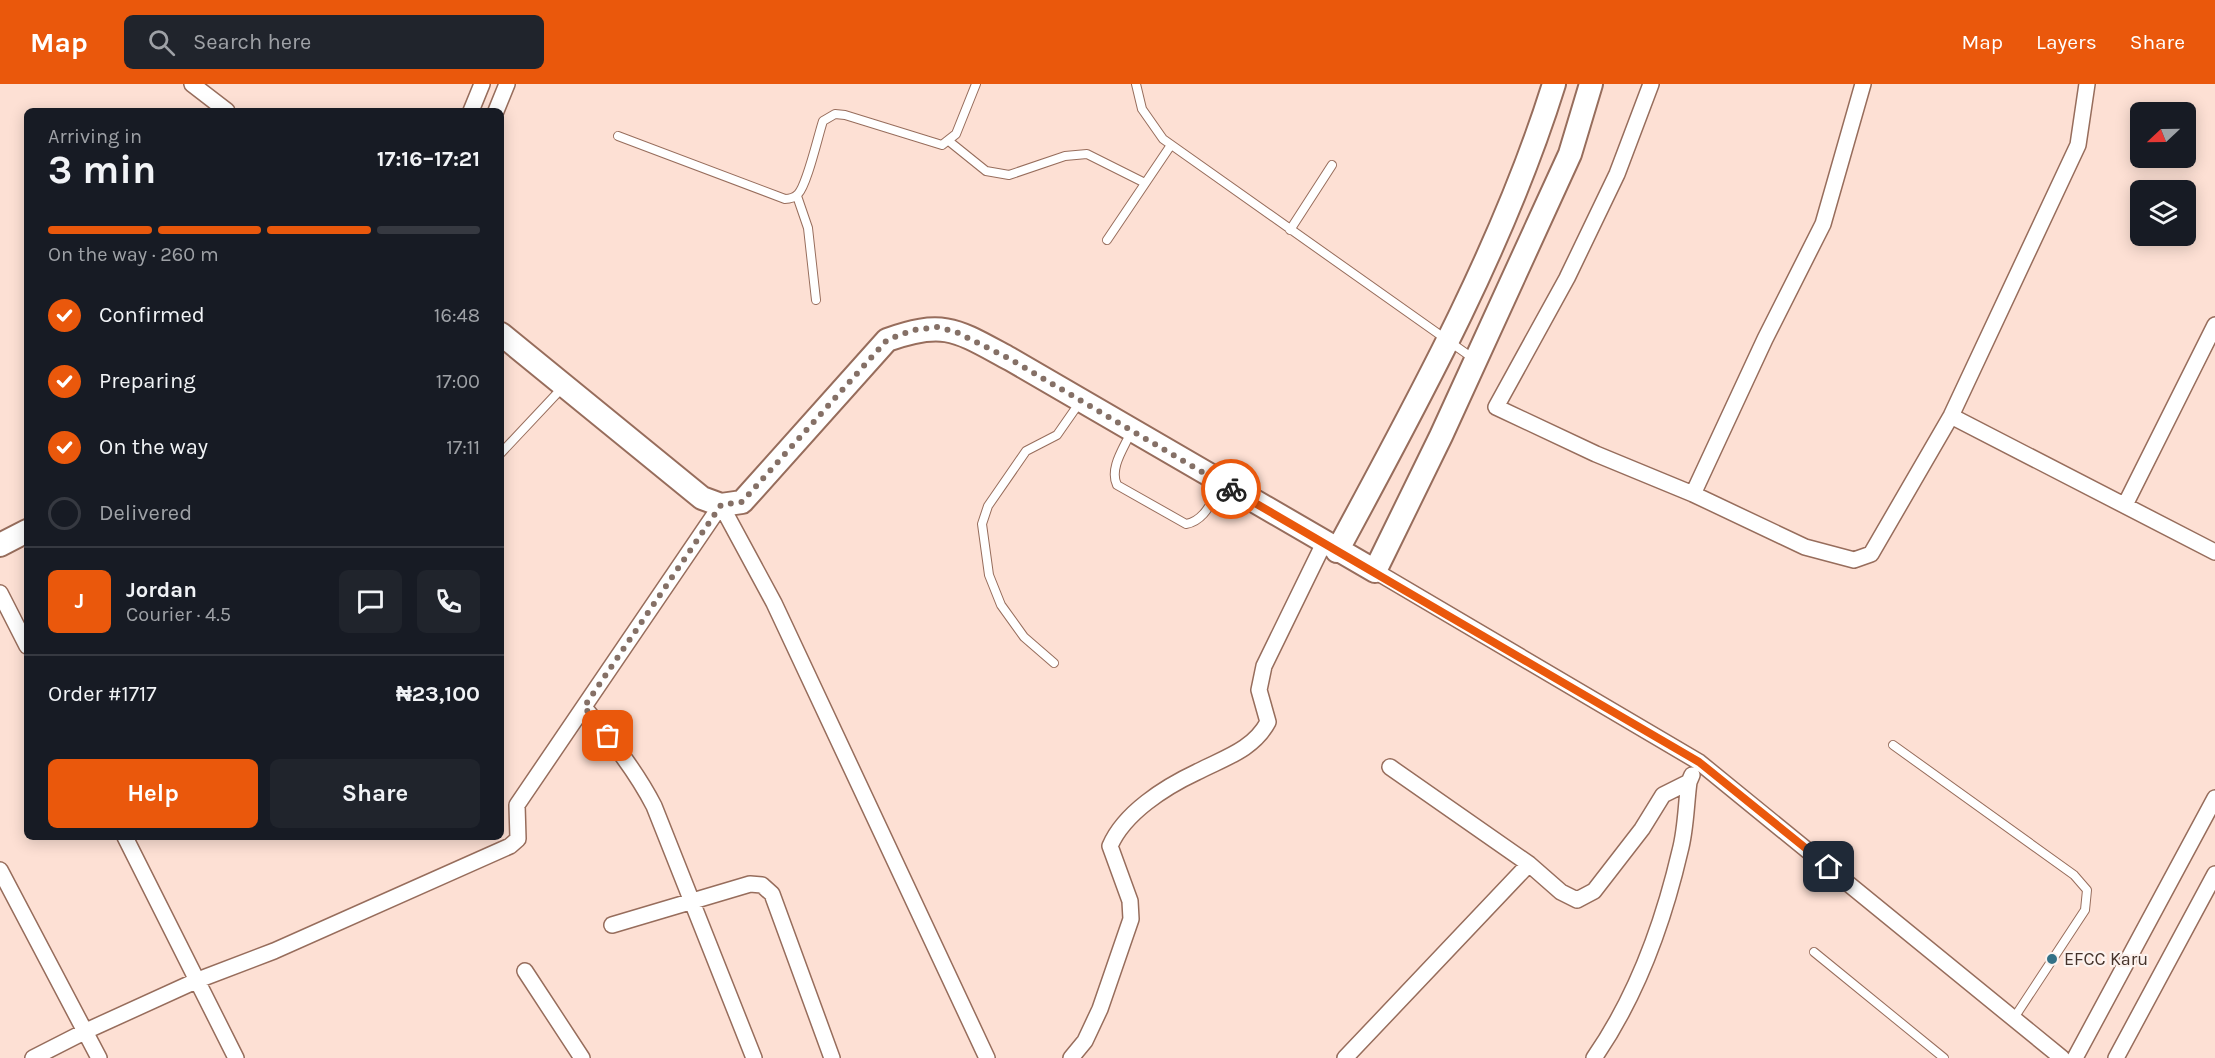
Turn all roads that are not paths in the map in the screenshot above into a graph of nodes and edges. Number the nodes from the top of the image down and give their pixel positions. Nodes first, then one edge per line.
1 (192, 84) edge
2 (482, 84) edge
3 (507, 84) edge
4 (976, 84) edge
5 (1136, 84) edge
6 (1554, 84) edge
7 (1591, 84) edge
8 (1650, 84) edge
9 (1863, 84) edge
10 (2087, 84) edge
11 (223, 108) edge
12 (472, 108) edge
13 (497, 108) edge
14 (618, 136) dead end
15 (950, 142) junction
16 (1171, 145) junction
17 (1332, 165) dead end
18 (1145, 183) junction
19 (797, 196) junction
20 (1290, 230) junction
21 (1107, 240) dead end
22 (816, 300) dead end
23 (2215, 325) edge
24 (504, 336) edge
25 (1447, 340) junction
26 (1476, 360) junction
27 (564, 386) junction
28 (1081, 400) junction
29 (1951, 416) junction
30 (1132, 431) junction
31 (504, 450) edge
32 (1223, 484) junction
33 (1693, 494) junction
34 (721, 505) junction
35 (2125, 505) junction
36 (24, 533) edge
37 (0, 545) edge
38 (1330, 547) junction
39 (2215, 552) edge
40 (1375, 572) junction
41 (0, 593) edge
42 (24, 640) edge
43 (1054, 663) dead end
44 (584, 707) junction
45 (1893, 745) dead end
46 (1699, 762) junction
47 (1390, 767) dead end
48 (1689, 782) junction
49 (2215, 798) edge
50 (127, 840) edge
51 (1529, 864) junction
52 (0, 870) edge
53 (2215, 874) edge
54 (693, 901) junction
55 (612, 925) dead end
56 (1814, 952) dead end
57 (525, 971) dead end
58 (198, 980) junction
59 (2014, 1018) junction
60 (86, 1031) junction
61 (33, 1058) edge
62 (99, 1058) edge
63 (236, 1058) edge
64 (582, 1058) edge
65 (754, 1058) edge
66 (832, 1058) edge
67 (987, 1058) edge
68 (1071, 1058) edge
69 (1345, 1058) edge
70 (1594, 1058) edge
71 (1944, 1058) edge
72 (2062, 1058) edge
73 (2075, 1058) edge
74 (2116, 1058) edge

1 - 11 street
2 - 12 street
3 - 13 street
4 - 15 lane
5 - 16 lane
6 - 25 street
7 - 26 street
8 - 33 street
9 - 33 street
10 - 29 street
14 - 19 lane
15 - 18 lane
15 - 19 lane
16 - 18 lane
16 - 20 lane
17 - 20 lane
18 - 21 lane
19 - 22 lane
20 - 25 lane
23 - 35 street
24 - 27 street
25 - 26 lane
25 - 38 street
26 - 40 street
27 - 31 lane
27 - 34 street
28 - 30 street
28 - 34 street
28 - 43 lane
29 - 33 street
29 - 35 street
30 - 32 street
30 - 32 lane
32 - 38 street
34 - 44 street
34 - 67 street
35 - 39 street
36 - 37 street
38 - 40 street
38 - 68 street
40 - 46 street
41 - 42 street
44 - 54 street
44 - 58 street
45 - 59 lane
46 - 48 street
46 - 59 street
47 - 51 street
48 - 51 street
48 - 70 street
49 - 73 street
50 - 58 street
51 - 69 street
52 - 60 street
53 - 74 street
54 - 55 street
54 - 65 street
54 - 66 street
56 - 71 lane
57 - 64 street
58 - 60 street
58 - 63 street
59 - 72 street
60 - 61 street
60 - 62 street

